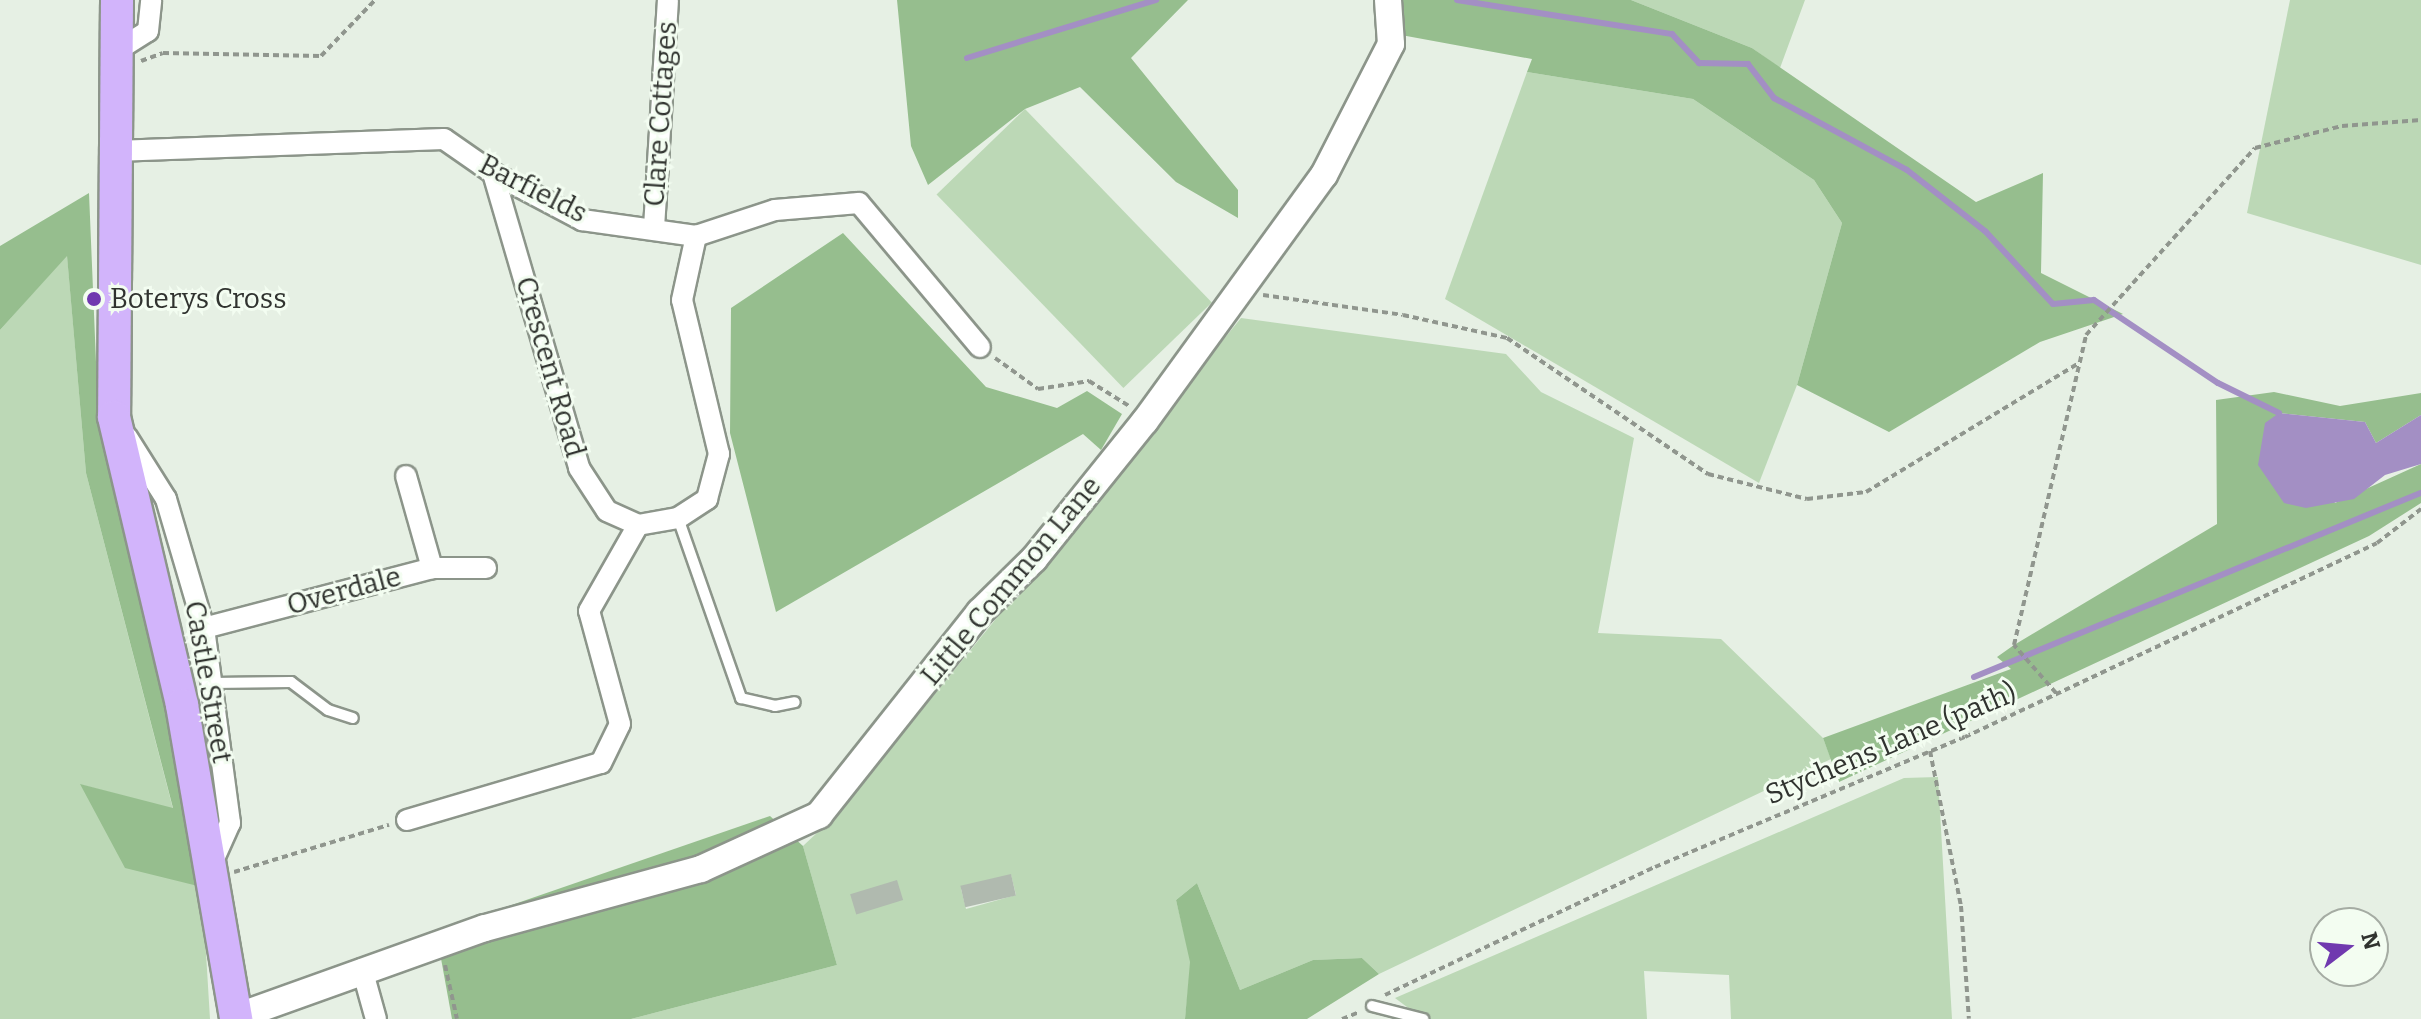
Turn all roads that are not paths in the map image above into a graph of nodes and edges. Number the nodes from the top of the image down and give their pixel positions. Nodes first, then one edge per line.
1 (117, 0) edge
2 (151, 0) edge
3 (668, 0) edge
4 (1388, 0) edge
5 (113, 62) junction
6 (115, 151) junction
7 (493, 173) junction
8 (654, 228) junction
9 (696, 236) junction
10 (980, 347) road end
11 (114, 417) junction
12 (406, 476) dead end
13 (678, 518) junction
14 (638, 525) junction
15 (432, 568) junction
16 (486, 568) dead end
17 (204, 628) junction
18 (212, 683) junction
19 (795, 702) dead end
20 (353, 718) dead end
21 (407, 820) road end
22 (212, 871) junction
23 (362, 969) junction
24 (1372, 1006) road end
25 (236, 1018) edge
26 (376, 1019) edge
27 (1423, 1019) edge

1 - 5 main road, Castle Street
2 - 5 street
3 - 8 street, Clare Cottages
4 - 23 street, Little Common Lane
5 - 6 main road, Castle Street
6 - 7 street, Barfields
6 - 11 main road, Castle Street
7 - 8 street, Barfields
7 - 14 street, Crescent Road
8 - 9 street, Barfields
9 - 10 street, Barfields
9 - 13 street
11 - 17 street, Castle Street
11 - 22 main road, Castle Street
12 - 15 street
13 - 14 street
13 - 19 lane
14 - 21 street
15 - 16 street, Overdale
15 - 17 street, Overdale
17 - 18 street, Castle Street
18 - 20 lane
18 - 22 street, Castle Street
22 - 25 main road, Castle Street
23 - 25 street, Little Common Lane
23 - 26 street
24 - 27 lane

